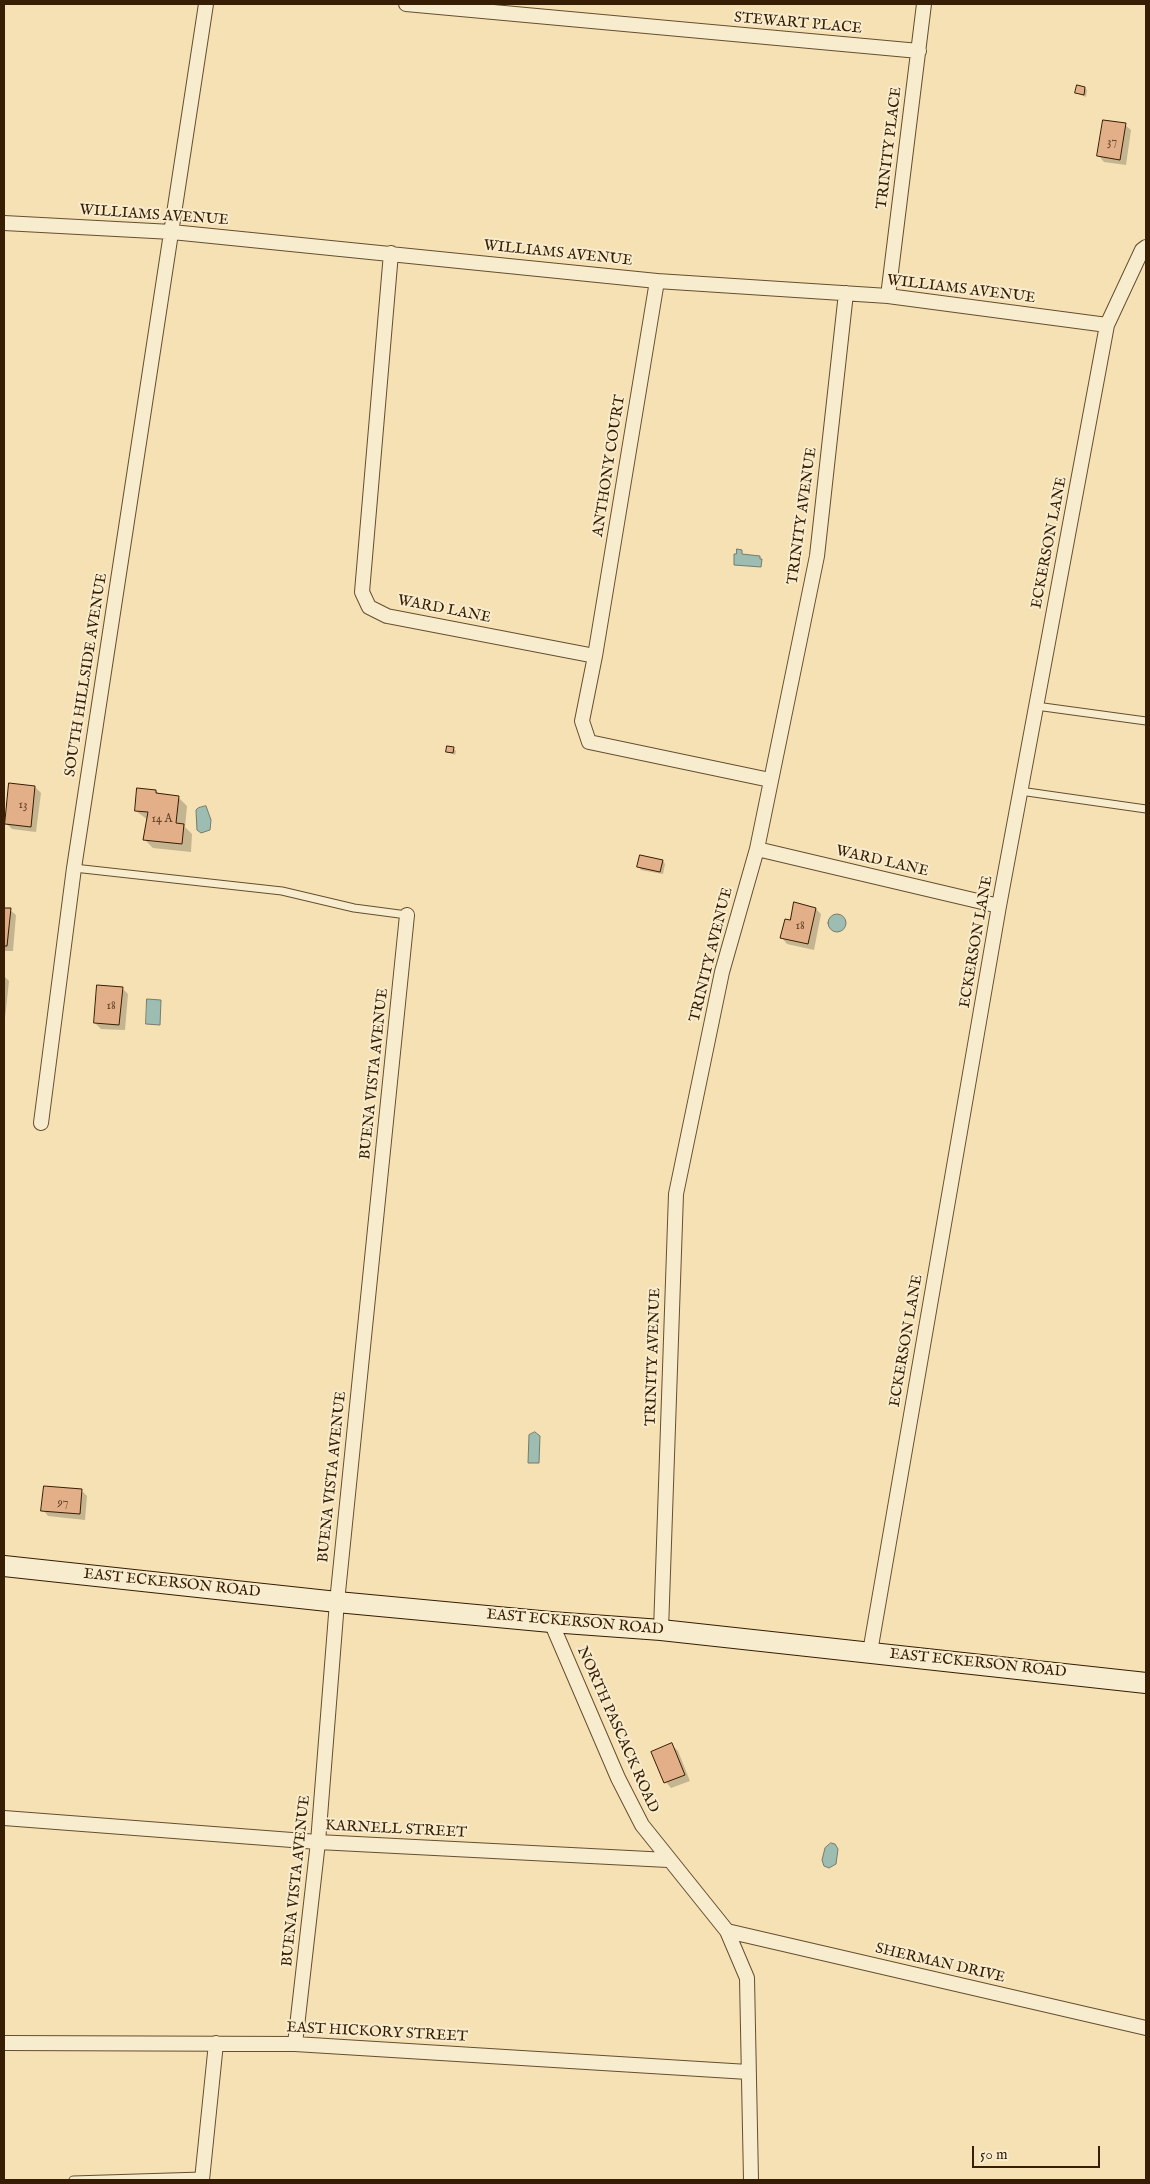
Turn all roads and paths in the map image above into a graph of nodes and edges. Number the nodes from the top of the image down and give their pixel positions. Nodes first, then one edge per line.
1 (206, 4) edge
2 (406, 4) edge
3 (924, 4) edge
4 (919, 51) junction
5 (4, 223) edge
6 (172, 232) junction
7 (1146, 247) edge
8 (392, 253) junction
9 (657, 281) junction
10 (846, 293) junction
11 (888, 296) junction
12 (1107, 325) junction
13 (595, 656) junction
14 (1036, 706) junction
15 (1146, 721) edge
16 (770, 780) junction
17 (1020, 791) junction
18 (1146, 808) edge
19 (757, 849) junction
20 (74, 868) junction
21 (999, 906) junction
22 (408, 915) joint
23 (41, 1123) dead end
24 (4, 1566) edge
25 (337, 1602) junction
26 (551, 1622) junction
27 (661, 1630) junction
28 (870, 1652) junction
29 (1146, 1682) edge
30 (4, 1818) edge
31 (318, 1842) junction
32 (668, 1860) junction
33 (727, 1931) junction
34 (1146, 2028) edge
35 (4, 2043) edge
36 (216, 2044) junction
37 (296, 2044) junction
38 (748, 2072) junction
39 (202, 2178) edge
40 (73, 2180) edge
41 (751, 2180) edge

1 - 6 street, SOUTH HILLSIDE AVENUE
2 - 4 street, STEWART PLACE
3 - 4 street, TRINITY PLACE
4 - 11 street, TRINITY PLACE
5 - 6 street, WILLIAMS AVENUE
6 - 8 street, WILLIAMS AVENUE
6 - 20 street, SOUTH HILLSIDE AVENUE
7 - 12 street, ECKERSON LANE
8 - 9 street, WILLIAMS AVENUE
8 - 13 street, WARD LANE
9 - 10 street, WILLIAMS AVENUE
9 - 13 street, ANTHONY COURT
10 - 11 street, WILLIAMS AVENUE
10 - 16 street, TRINITY AVENUE
11 - 12 street, WILLIAMS AVENUE
12 - 14 street, ECKERSON LANE
13 - 16 street
14 - 15 lane
14 - 17 street, ECKERSON LANE
16 - 19 street, TRINITY AVENUE
17 - 18 lane
17 - 21 street, ECKERSON LANE
19 - 21 street, WARD LANE
19 - 27 street, TRINITY AVENUE
20 - 22 lane
20 - 23 street, SOUTH HILLSIDE AVENUE
21 - 28 street, ECKERSON LANE
22 - 25 street, BUENA VISTA AVENUE
24 - 25 street, EAST ECKERSON ROAD
25 - 26 street, EAST ECKERSON ROAD
25 - 31 street, BUENA VISTA AVENUE
26 - 27 street, EAST ECKERSON ROAD
26 - 32 street, NORTH PASCACK ROAD
27 - 28 street, EAST ECKERSON ROAD
28 - 29 street, EAST ECKERSON ROAD
30 - 31 street, KARNELL STREET
31 - 32 street, KARNELL STREET
31 - 37 street, BUENA VISTA AVENUE
32 - 33 street, NORTH PASCACK ROAD
33 - 34 street, SHERMAN DRIVE
33 - 38 street, NORTH PASCACK ROAD
35 - 36 street, EAST HICKORY STREET
36 - 37 street, EAST HICKORY STREET
36 - 39 street
37 - 38 street, EAST HICKORY STREET
38 - 41 street, NORTH PASCACK ROAD
39 - 40 lane

